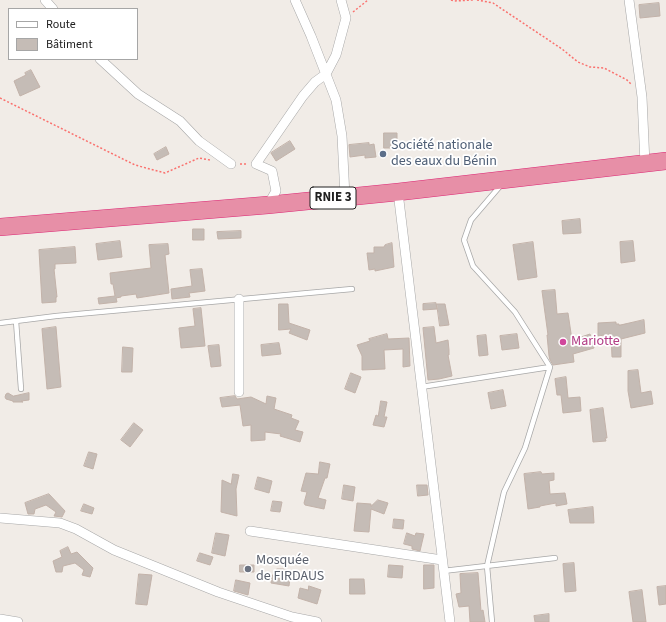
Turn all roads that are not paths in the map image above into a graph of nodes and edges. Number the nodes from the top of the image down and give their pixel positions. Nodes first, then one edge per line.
1 (45, 0) edge
2 (295, 0) edge
3 (341, 0) edge
4 (629, 0) edge
5 (52, 8) edge
6 (101, 60) edge
7 (326, 74) junction
8 (666, 161) edge
9 (230, 164) road end
10 (645, 164) junction
11 (505, 180) junction
12 (398, 192) junction
13 (345, 196) junction
14 (268, 205) junction
15 (0, 227) edge
16 (352, 289) dead end
17 (239, 299) junction
18 (16, 321) junction
19 (0, 323) edge
20 (550, 367) junction
21 (421, 387) junction
22 (21, 389) dead end
23 (238, 392) dead end
24 (0, 518) edge
25 (250, 531) dead end
26 (555, 558) dead end
27 (442, 560) junction
28 (486, 566) junction
29 (443, 571) junction
30 (0, 619) edge
31 (18, 622) edge
32 (317, 622) edge
33 (450, 622) edge
34 (492, 622) edge

1 - 5 street
2 - 7 street
3 - 7 street
4 - 10 street
6 - 9 street
7 - 13 street
7 - 14 street
8 - 10 highway, RNIE 3
10 - 11 highway, RNIE 3
11 - 12 highway, RNIE 3
11 - 20 lane
12 - 13 highway, RNIE 3
12 - 21 street
13 - 14 highway, RNIE 3
14 - 15 highway, RNIE 3
16 - 17 lane
17 - 18 lane
17 - 23 street
18 - 19 lane
18 - 22 lane
20 - 21 lane
20 - 28 lane
21 - 27 street
24 - 32 street
25 - 27 street
26 - 28 lane
27 - 29 street
28 - 29 lane
28 - 34 lane
29 - 33 street
30 - 31 street

